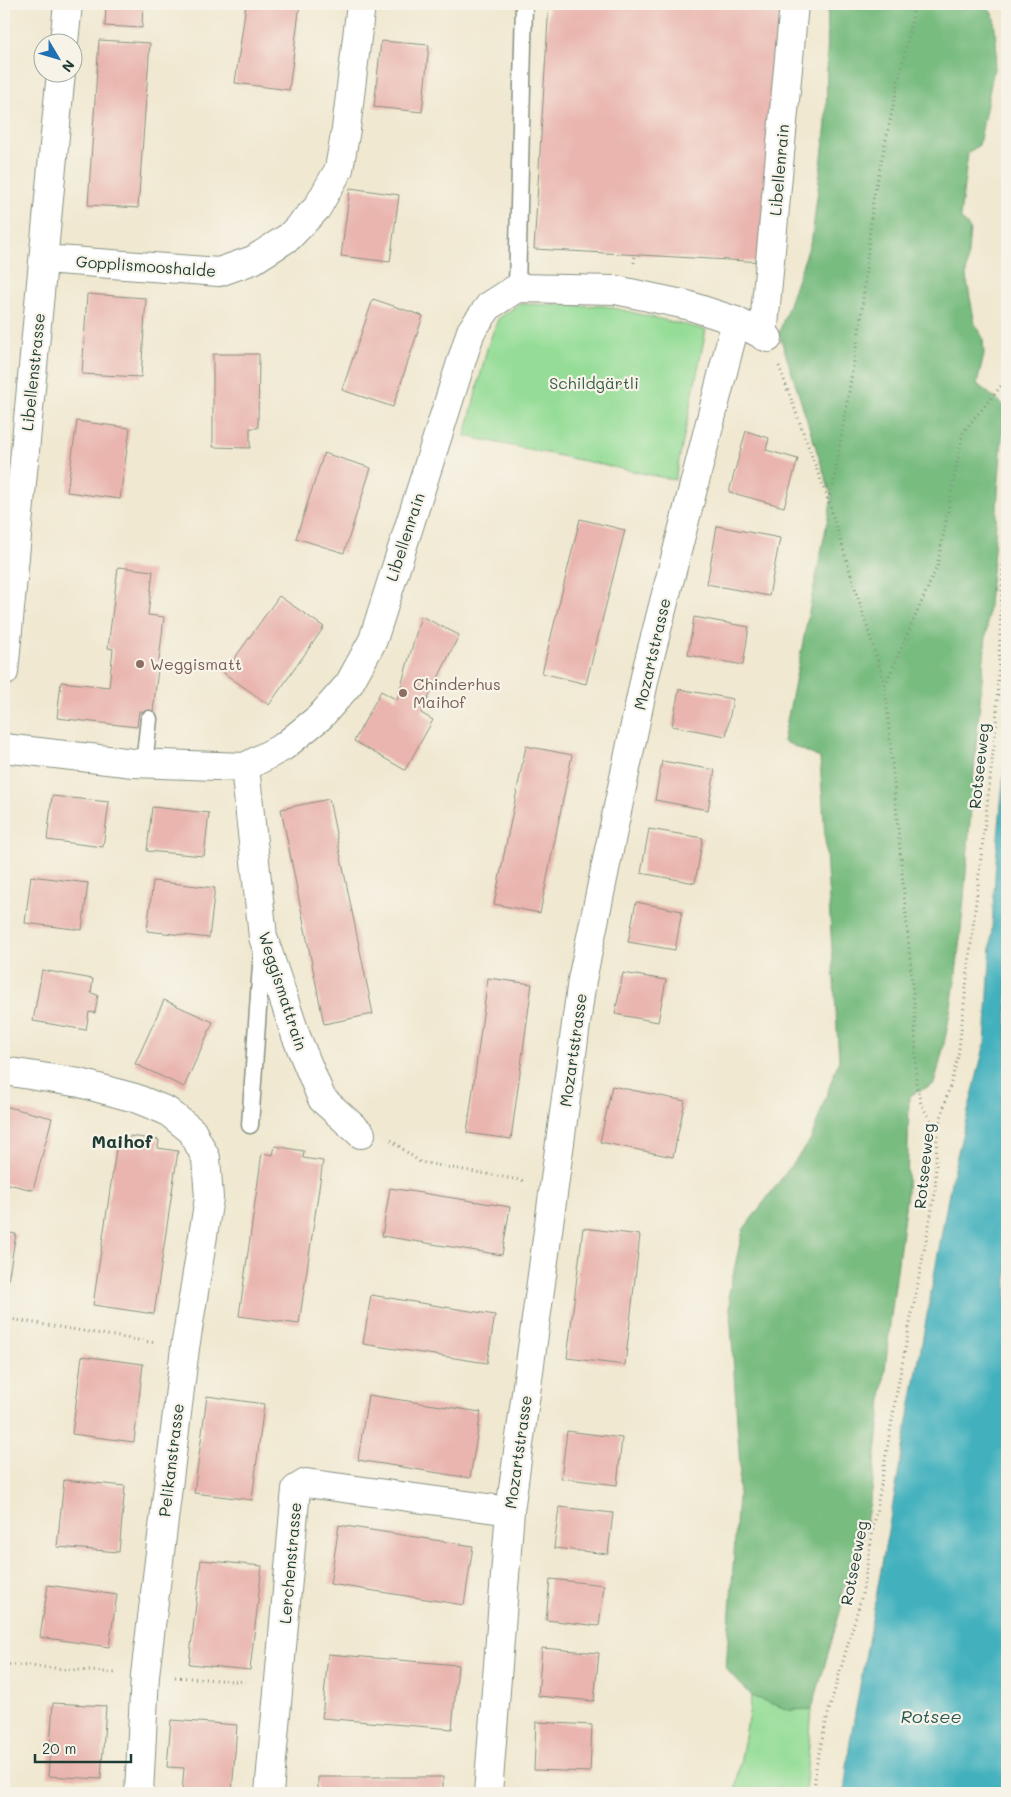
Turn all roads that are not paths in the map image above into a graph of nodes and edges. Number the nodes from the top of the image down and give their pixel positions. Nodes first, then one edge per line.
1 (68, 4) edge
2 (361, 4) edge
3 (524, 4) edge
4 (794, 4) edge
5 (65, 32) edge
6 (60, 82) edge
7 (44, 259) junction
8 (517, 288) junction
9 (736, 321) junction
10 (4, 672) edge
11 (149, 719) dead end
12 (4, 748) edge
13 (144, 764) junction
14 (245, 767) junction
15 (263, 937) junction
16 (4, 1071) edge
17 (250, 1125) dead end
18 (362, 1134) road end
19 (510, 1511) junction
20 (139, 1793) edge
21 (269, 1793) edge
22 (488, 1793) edge

1 - 5 street
2 - 7 street, Gopplismooshalde
3 - 8 lane
4 - 9 street, Libellenrain
6 - 7 street, Libellenstrasse
7 - 10 street, Libellenstrasse
8 - 9 street
8 - 14 street, Libellenrain
9 - 19 street, Mozartstrasse
11 - 13 lane
12 - 13 street
13 - 14 street
14 - 15 street, Weggismattrain
15 - 17 lane
15 - 18 street, Weggismattrain
16 - 20 street, Pelikanstrasse
19 - 21 street, Lerchenstrasse
19 - 22 street, Mozartstrasse

